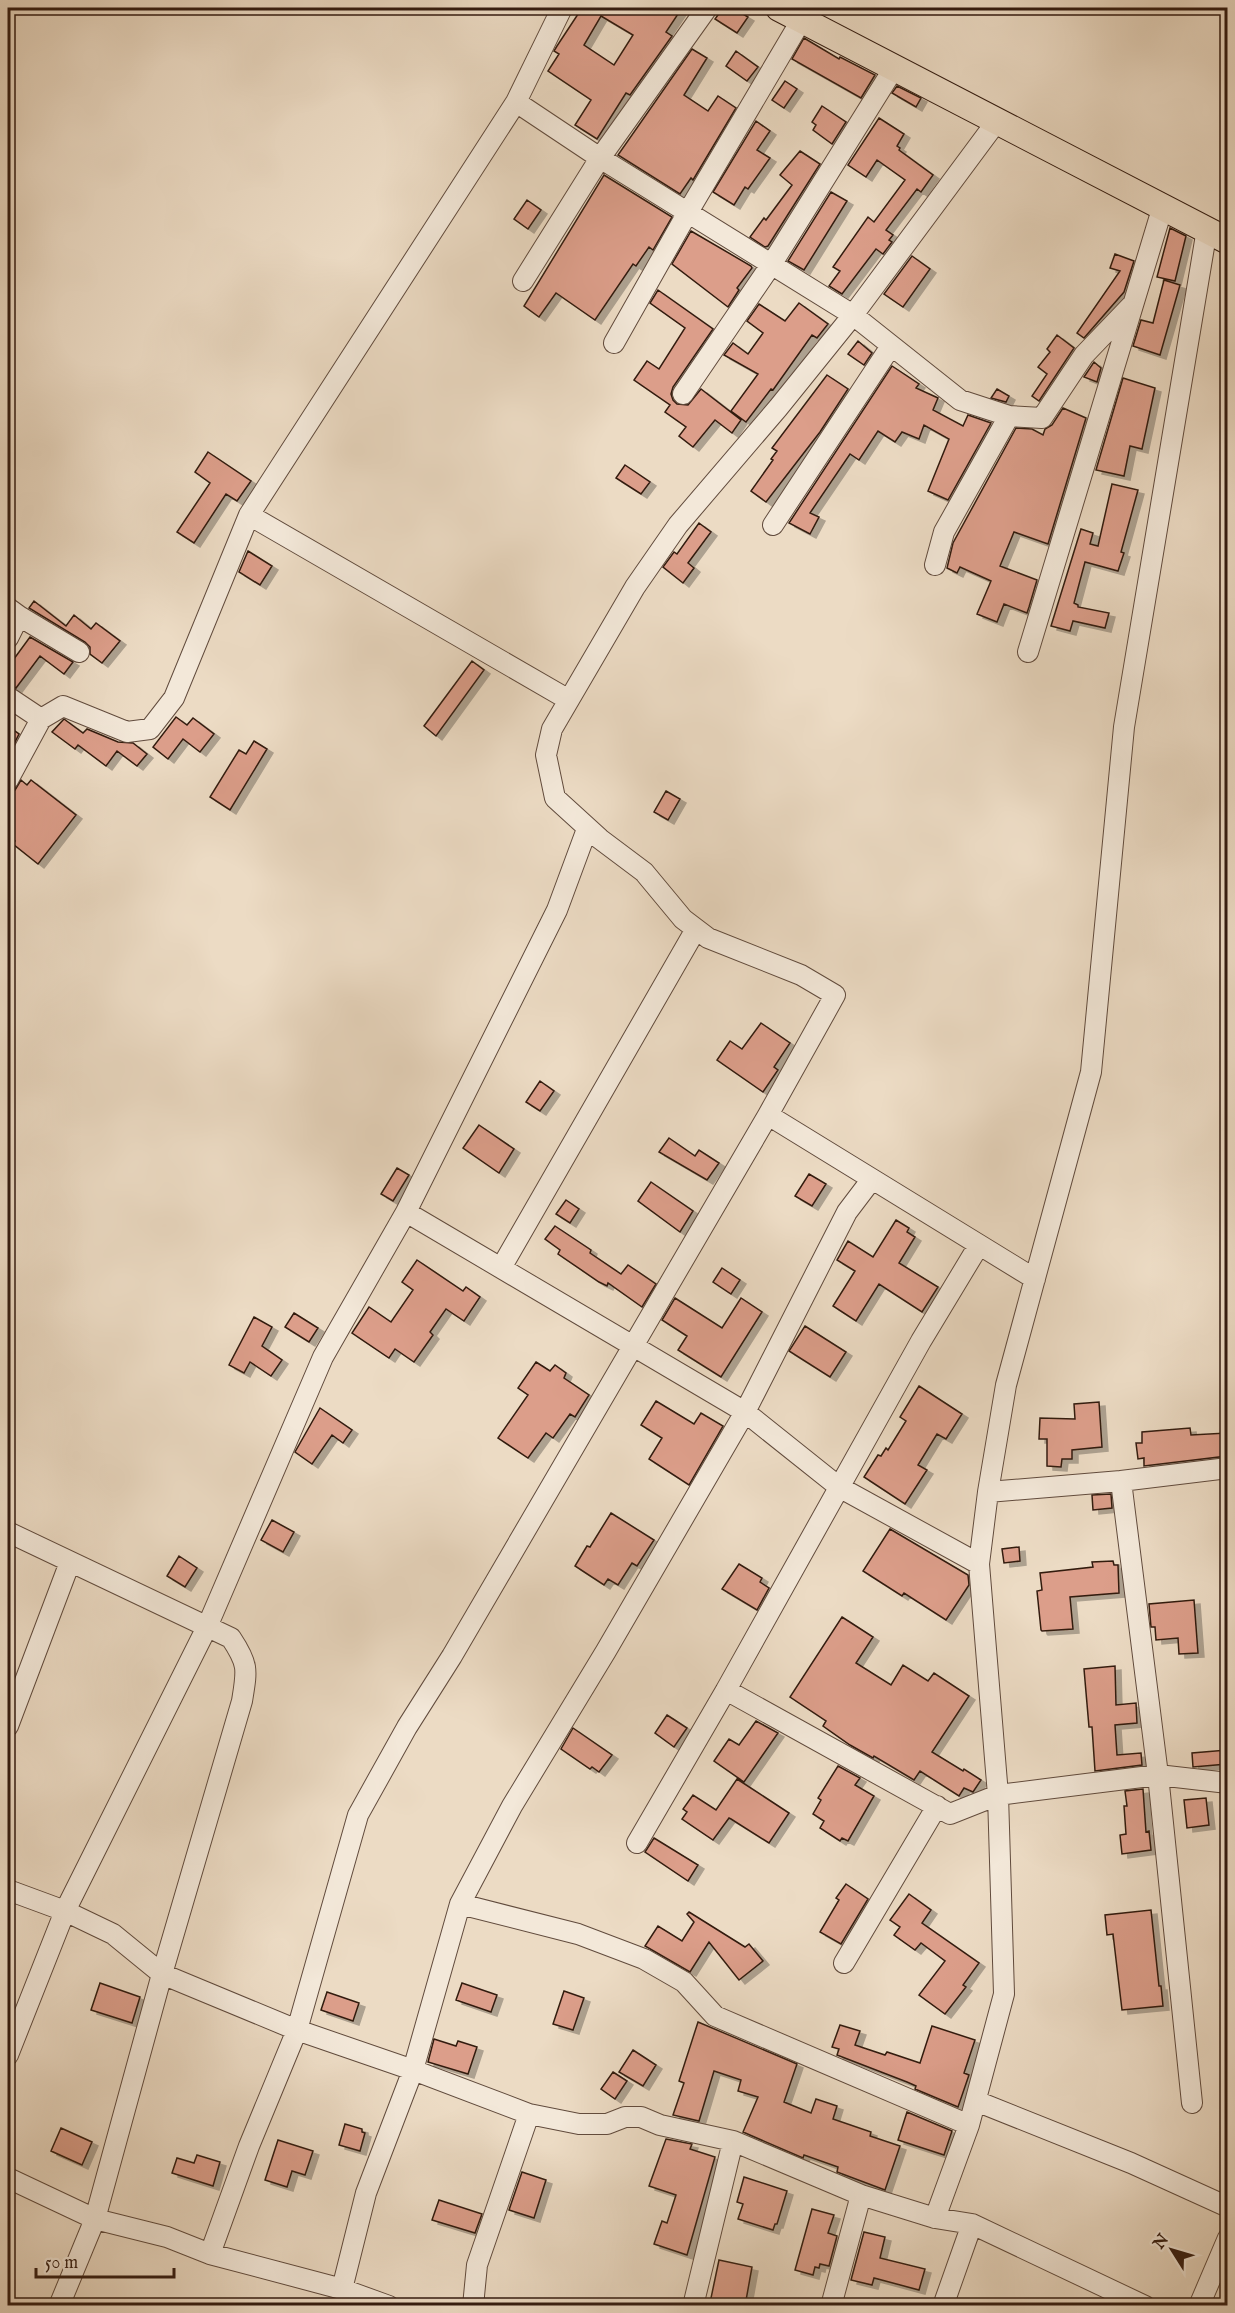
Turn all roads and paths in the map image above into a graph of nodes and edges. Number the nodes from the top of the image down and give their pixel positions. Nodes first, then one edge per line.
1 (562, 8) edge
2 (707, 8) edge
3 (778, 8) edge
4 (802, 19) junction
5 (894, 68) junction
6 (516, 102) junction
7 (997, 121) junction
8 (600, 158) junction
9 (1163, 206) junction
10 (688, 212) junction
11 (1217, 235) edge
12 (771, 265) junction
13 (523, 281) dead end
14 (1135, 302) junction
15 (852, 315) junction
16 (614, 343) dead end
17 (891, 346) junction
18 (683, 394) dead end
19 (1009, 416) junction
20 (249, 515) junction
21 (773, 525) dead end
22 (935, 565) dead end
23 (13, 612) edge
24 (8, 638) edge
25 (79, 652) dead end
26 (1028, 652) dead end
27 (8, 697) edge
28 (569, 700) junction
29 (41, 719) junction
30 (8, 780) edge
31 (587, 829) junction
32 (696, 929) junction
33 (768, 1115) junction
34 (872, 1179) junction
35 (406, 1212) junction
36 (979, 1245) junction
37 (501, 1268) junction
38 (1035, 1279) junction
39 (633, 1346) junction
40 (745, 1412) junction
41 (1227, 1468) edge
42 (1121, 1481) junction
43 (839, 1487) junction
44 (988, 1492) junction
45 (8, 1533) edge
46 (70, 1562) junction
47 (979, 1564) junction
48 (207, 1627) junction
49 (726, 1690) junction
50 (8, 1725) edge
51 (1158, 1775) junction
52 (1227, 1783) edge
53 (998, 1795) junction
54 (937, 1806) junction
55 (637, 1843) dead end
56 (8, 1890) edge
57 (460, 1904) junction
58 (65, 1911) junction
59 (844, 1963) dead end
60 (162, 1974) junction
61 (297, 2030) junction
62 (8, 2055) edge
63 (413, 2070) junction
64 (976, 2101) junction
65 (1192, 2103) dead end
66 (529, 2114) junction
67 (969, 2125) junction
68 (733, 2141) junction
69 (8, 2178) edge
70 (861, 2195) junction
71 (1227, 2207) edge
72 (935, 2218) junction
73 (94, 2219) junction
74 (972, 2224) junction
75 (1227, 2238) edge
76 (210, 2254) junction
77 (342, 2289) junction
78 (1120, 2300) edge
79 (59, 2306) edge
80 (390, 2306) edge
81 (473, 2306) edge
82 (693, 2306) edge
83 (831, 2306) edge
84 (943, 2306) edge
85 (1145, 2306) edge
86 (1198, 2306) edge

1 - 6 street
2 - 8 street
3 - 4 main road
4 - 5 main road
4 - 10 street
5 - 7 main road
5 - 12 street
6 - 8 street
6 - 20 street
7 - 9 main road
7 - 15 street
8 - 10 street
8 - 13 street
9 - 11 main road
9 - 14 street
10 - 12 street
10 - 16 street
11 - 38 street
12 - 15 street
12 - 18 street
14 - 19 street
14 - 26 street
15 - 17 street
15 - 28 street
17 - 19 street
17 - 21 street
19 - 22 street
20 - 28 street
20 - 29 street
23 - 24 street
23 - 25 street
27 - 29 street
28 - 31 street
29 - 30 street
31 - 32 street
31 - 35 street
32 - 33 street
32 - 37 street
33 - 34 street
33 - 39 street
34 - 36 street
34 - 40 street
35 - 37 street
35 - 48 street
36 - 38 street
36 - 43 street
37 - 39 street
38 - 44 street
39 - 40 street
39 - 61 street
40 - 43 street
40 - 57 street
41 - 42 street
42 - 44 street
42 - 51 street
43 - 47 street
43 - 49 street
44 - 47 street
45 - 46 street
46 - 48 street
46 - 50 street
47 - 53 street
48 - 58 street
48 - 60 street
49 - 54 street
49 - 55 street
51 - 52 street
51 - 53 street
51 - 65 street
53 - 54 street
53 - 64 street
54 - 59 street
56 - 58 street
57 - 63 street
57 - 67 street
58 - 60 street
58 - 62 street
60 - 61 street
60 - 73 street
61 - 63 street
61 - 76 street
63 - 66 street
63 - 77 street
64 - 67 street
64 - 71 street
66 - 68 street
66 - 81 street
67 - 72 street
68 - 70 street
68 - 82 street
69 - 73 street
70 - 72 street
70 - 83 street
72 - 74 street
73 - 76 street
73 - 79 street
74 - 78 street
74 - 84 street
75 - 86 street
76 - 77 street
77 - 80 street
78 - 85 street

